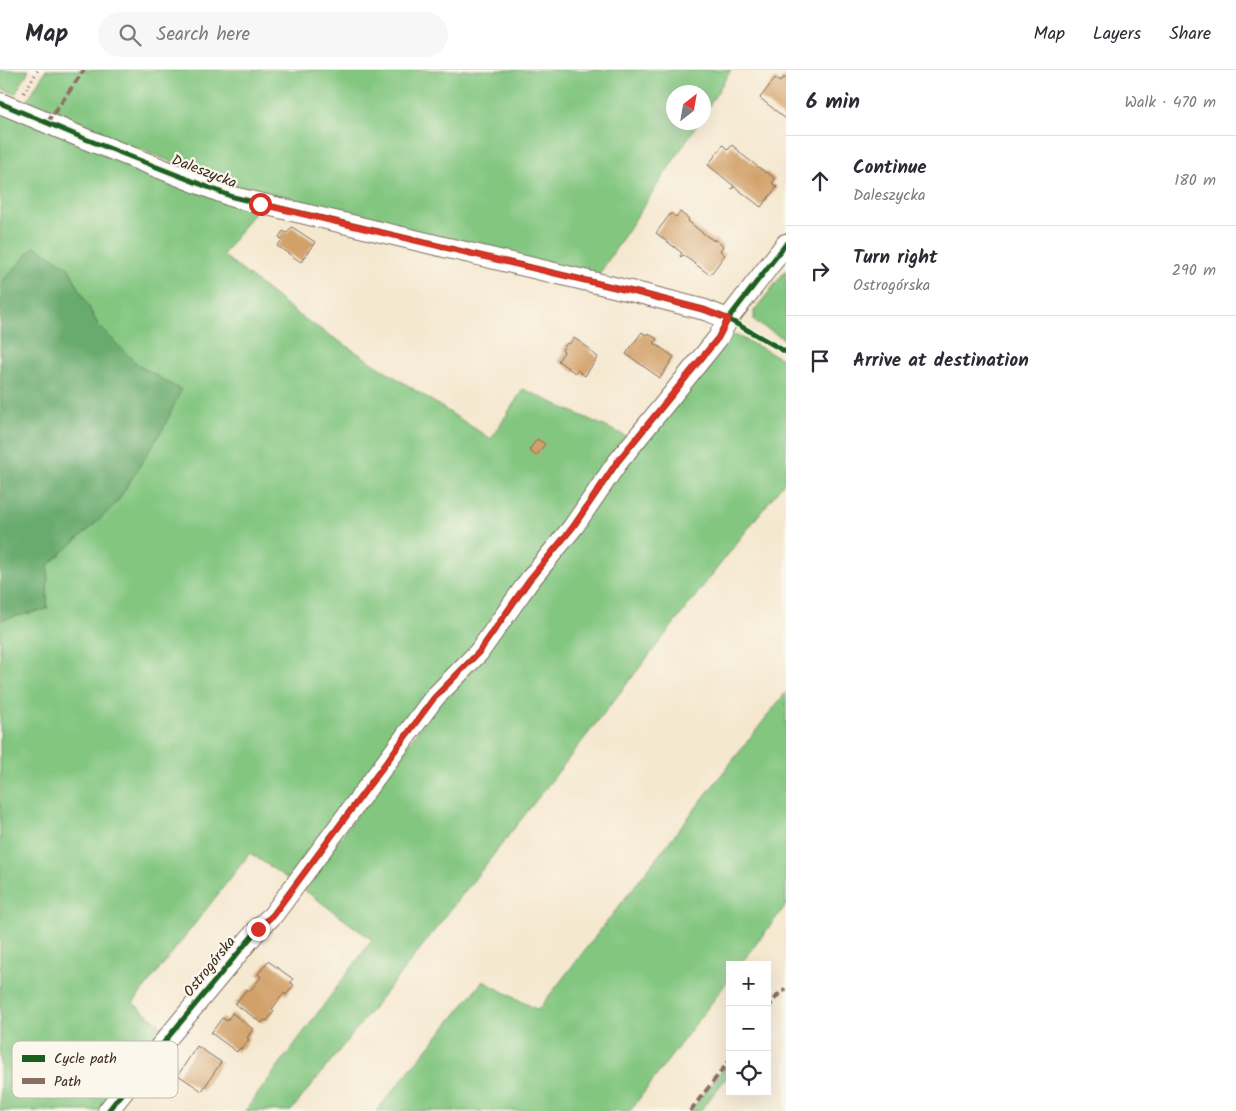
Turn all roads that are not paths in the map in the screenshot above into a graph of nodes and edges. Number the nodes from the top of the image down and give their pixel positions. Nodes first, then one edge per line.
1 (7, 106) edge
2 (786, 244) edge
3 (728, 319) junction
4 (165, 1041) edge
5 (118, 1098) edge
6 (108, 1111) edge

1 - 3 street, Daleszycka
2 - 3 street, Ostrogórska
3 - 4 street, Ostrogórska
5 - 6 street, Ostrogórska

